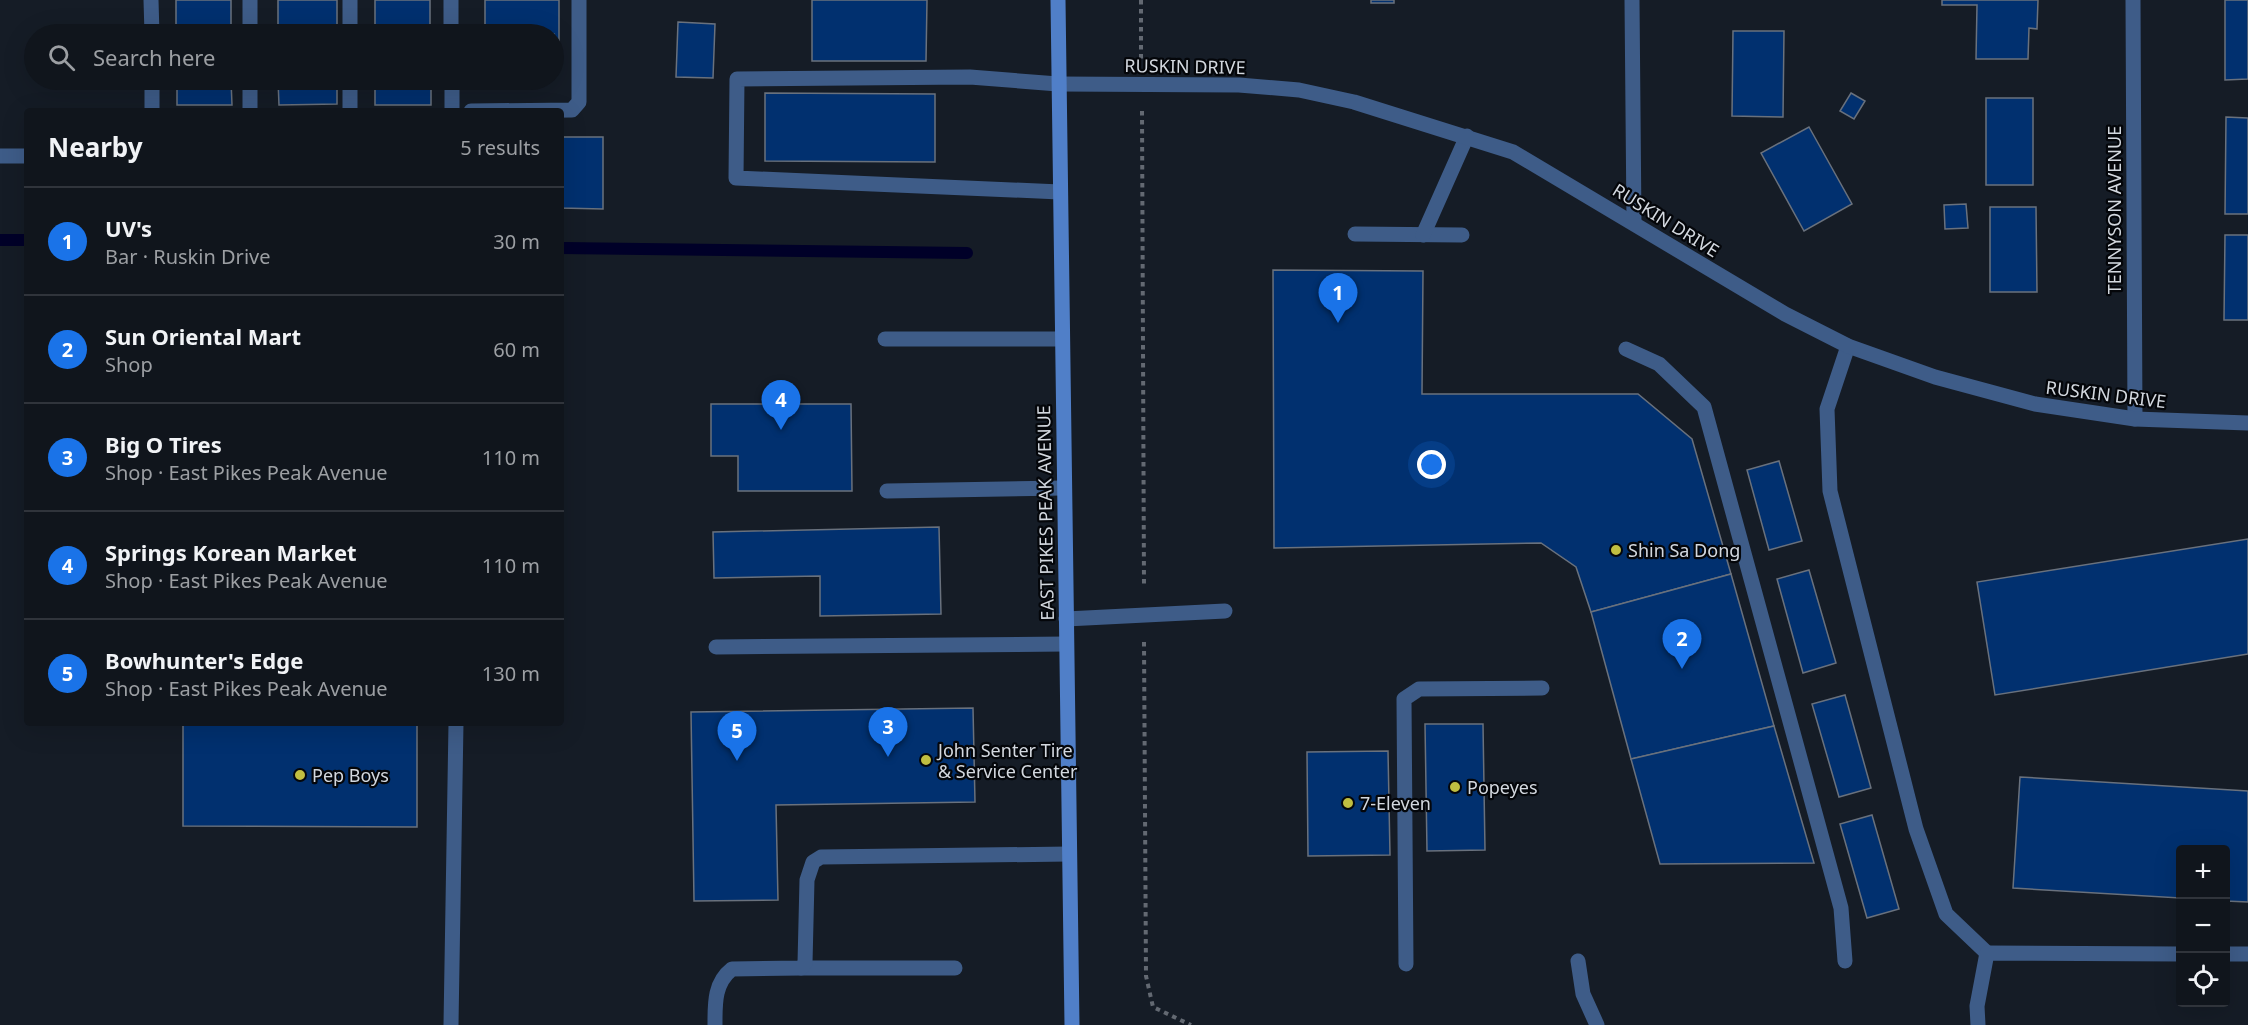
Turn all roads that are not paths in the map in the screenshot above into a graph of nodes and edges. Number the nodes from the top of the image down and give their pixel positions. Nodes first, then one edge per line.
1 (151, 0) edge
2 (250, 0) edge
3 (350, 0) edge
4 (451, 0) edge
5 (579, 0) edge
6 (1058, 0) edge
7 (1632, 0) edge
8 (2133, 0) edge
9 (152, 24) edge
10 (250, 24) edge
11 (350, 24) edge
12 (451, 24) edge
13 (1058, 84) junction
14 (152, 90) edge
15 (250, 90) edge
16 (350, 90) edge
17 (452, 90) edge
18 (152, 108) edge
19 (250, 108) edge
20 (350, 108) edge
21 (452, 108) edge
22 (564, 110) edge
23 (1467, 136) junction
24 (0, 156) edge
25 (24, 156) edge
26 (1060, 192) junction
27 (1634, 223) junction
28 (1355, 234) dead end
29 (1423, 235) junction
30 (1462, 235) dead end
31 (885, 339) dead end
32 (1062, 339) junction
33 (1848, 346) junction
34 (1626, 349) dead end
35 (2135, 419) junction
36 (2248, 423) edge
37 (1064, 488) junction
38 (887, 491) dead end
39 (1225, 610) dead end
40 (1066, 619) junction
41 (1066, 644) junction
42 (716, 647) dead end
43 (1542, 688) dead end
44 (456, 726) edge
45 (1069, 854) junction
46 (1987, 952) junction
47 (2176, 954) edge
48 (2230, 954) edge
49 (2248, 954) edge
50 (1578, 961) dead end
51 (1845, 961) dead end
52 (1406, 964) dead end
53 (801, 968) junction
54 (955, 968) dead end
55 (451, 1025) edge
56 (715, 1025) edge
57 (1072, 1025) edge
58 (1597, 1025) edge
59 (1978, 1025) edge

1 - 9 street
2 - 10 street
3 - 11 street
4 - 12 street
5 - 22 street
6 - 13 main road, EAST PIKES PEAK AVENUE
7 - 27 street
8 - 35 street, TENNYSON AVENUE
13 - 23 street, RUSKIN DRIVE
13 - 26 main road, EAST PIKES PEAK AVENUE
13 - 26 street, RUSKIN DRIVE
14 - 18 street
15 - 19 street
16 - 20 street
17 - 21 street
23 - 27 street, RUSKIN DRIVE
23 - 29 street
24 - 25 street
26 - 32 main road, EAST PIKES PEAK AVENUE
27 - 33 street, RUSKIN DRIVE
28 - 29 street
29 - 30 street
31 - 32 street
32 - 37 main road, EAST PIKES PEAK AVENUE
33 - 35 street, RUSKIN DRIVE
33 - 46 street
34 - 51 street
35 - 36 street, RUSKIN DRIVE
37 - 38 street
37 - 40 main road, EAST PIKES PEAK AVENUE
39 - 40 street
40 - 41 main road, EAST PIKES PEAK AVENUE
41 - 42 street
41 - 45 main road, EAST PIKES PEAK AVENUE
43 - 52 street
44 - 55 street
45 - 53 street
45 - 57 main road, EAST PIKES PEAK AVENUE
46 - 47 street
46 - 59 street
48 - 49 street
50 - 58 street
53 - 54 street
53 - 56 street

